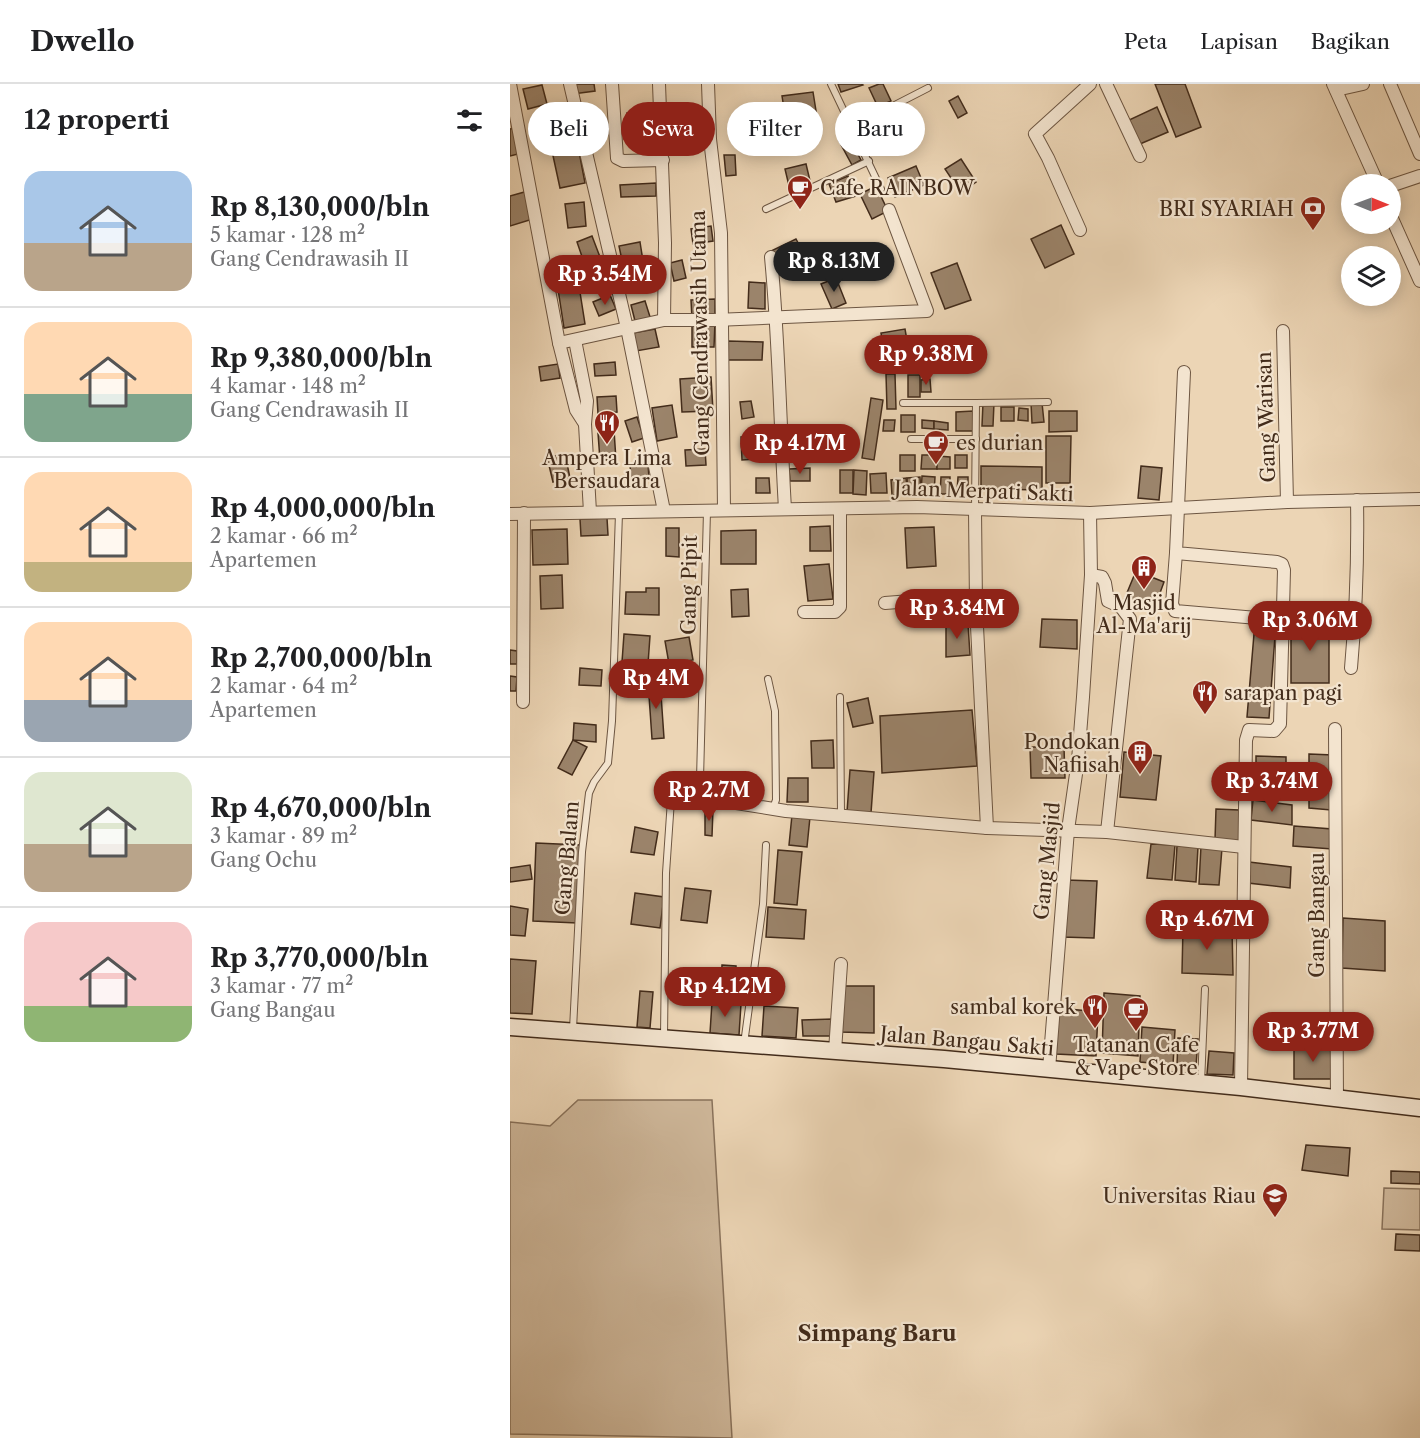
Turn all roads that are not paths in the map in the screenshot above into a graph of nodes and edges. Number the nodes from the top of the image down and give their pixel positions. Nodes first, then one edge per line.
1 (510, 84) edge
2 (570, 84) edge
3 (612, 84) edge
4 (659, 84) edge
5 (708, 84) edge
6 (831, 84) edge
7 (1090, 84) edge
8 (1106, 84) edge
9 (1363, 84) edge
10 (1390, 84) edge
11 (1335, 87) edge
12 (928, 88) dead end
13 (840, 102) edge
14 (901, 102) edge
15 (1420, 154) edge
16 (867, 156) edge
17 (1140, 156) dead end
18 (663, 160) junction
19 (869, 160) junction
20 (1373, 174) edge
21 (1420, 176) edge
22 (1401, 182) edge
23 (881, 189) dead end
24 (766, 209) dead end
25 (889, 210) dead end
26 (1080, 230) dead end
27 (1399, 234) edge
28 (771, 257) dead end
29 (1420, 281) edge
30 (777, 316) junction
31 (664, 320) junction
32 (722, 320) junction
33 (627, 328) junction
34 (1283, 331) dead end
35 (575, 340) junction
36 (559, 343) junction
37 (1184, 372) dead end
38 (1048, 402) dead end
39 (903, 403) dead end
40 (976, 403) junction
41 (585, 424) junction
42 (976, 438) junction
43 (911, 439) dead end
44 (1420, 499) edge
45 (1357, 500) junction
46 (1287, 502) junction
47 (840, 508) junction
48 (785, 509) junction
49 (1178, 509) junction
50 (707, 510) junction
51 (724, 510) junction
52 (975, 510) junction
53 (664, 511) junction
54 (590, 512) junction
55 (619, 512) junction
56 (524, 513) junction
57 (1090, 513) junction
58 (510, 514) edge
59 (1176, 553) junction
60 (1090, 575) junction
61 (976, 596) junction
62 (885, 603) dead end
63 (804, 612) dead end
64 (1282, 620) junction
65 (1352, 668) dead end
66 (768, 679) dead end
67 (840, 697) dead end
68 (523, 702) dead end
69 (1335, 729) dead end
70 (679, 794) junction
71 (773, 808) junction
72 (841, 815) junction
73 (987, 828) junction
74 (1068, 830) junction
75 (1107, 832) junction
76 (766, 845) dead end
77 (1244, 847) junction
78 (841, 964) dead end
79 (1205, 989) dead end
80 (510, 1027) edge
81 (573, 1033) junction
82 (663, 1039) junction
83 (744, 1045) junction
84 (835, 1051) junction
85 (1049, 1069) junction
86 (1201, 1084) junction
87 (1241, 1087) junction
88 (1337, 1099) junction
89 (1420, 1108) edge

1 - 36 street
2 - 33 street
3 - 18 street
4 - 18 street
5 - 32 street, Gang Cendrawasih Utama
6 - 13 lane
7 - 26 street
8 - 17 street
9 - 11 street
10 - 15 street
11 - 20 street
12 - 14 lane
16 - 19 lane
18 - 31 street
19 - 23 lane
19 - 24 lane
21 - 22 street
25 - 30 street
27 - 29 street
28 - 30 street
30 - 32 street
30 - 48 street
31 - 32 street
31 - 33 street
32 - 51 street, Gang Cendrawasih Utama
33 - 35 street
33 - 53 street
34 - 46 street, Gang Warisan
35 - 36 street
35 - 41 street
36 - 41 street
37 - 49 street
38 - 40 lane
39 - 40 lane
40 - 42 lane
41 - 54 street
42 - 43 lane
42 - 52 lane
44 - 45 street, Jalan Merpati Sakti
45 - 46 street, Jalan Merpati Sakti
45 - 65 street
46 - 49 street, Jalan Merpati Sakti
47 - 48 street, Jalan Merpati Sakti
47 - 52 street, Jalan Merpati Sakti
47 - 63 street
48 - 51 street, Jalan Merpati Sakti
49 - 57 street, Jalan Merpati Sakti
49 - 59 street
50 - 51 street, Jalan Merpati Sakti
50 - 53 street, Jalan Merpati Sakti
50 - 70 lane, Gang Pipit
52 - 57 street, Jalan Merpati Sakti
52 - 61 street
53 - 55 street, Jalan Merpati Sakti
54 - 55 street, Jalan Merpati Sakti
54 - 56 street, Jalan Merpati Sakti
55 - 81 lane, Gang Balam
56 - 58 street, Jalan Merpati Sakti
56 - 68 street
57 - 60 street, Gang Masjid
59 - 64 street
59 - 64 street
60 - 74 street, Gang Masjid
60 - 75 street
61 - 62 street
61 - 73 street
64 - 77 street
66 - 71 lane
67 - 72 lane
69 - 88 street, Gang Bangau
70 - 71 street
70 - 82 lane, Gang Pipit
71 - 72 street
72 - 73 street
73 - 74 street
74 - 75 street
74 - 85 street, Gang Masjid
75 - 77 street
76 - 83 lane
77 - 87 street
78 - 84 street
79 - 86 lane
80 - 81 street, Jalan Bangau Sakti
81 - 82 street, Jalan Bangau Sakti
82 - 83 street, Jalan Bangau Sakti
83 - 84 street, Jalan Bangau Sakti
84 - 85 street, Jalan Bangau Sakti
85 - 86 street, Jalan Bangau Sakti
86 - 87 street, Jalan Bangau Sakti
87 - 88 street, Jalan Bangau Sakti
88 - 89 street, Jalan Bangau Sakti

